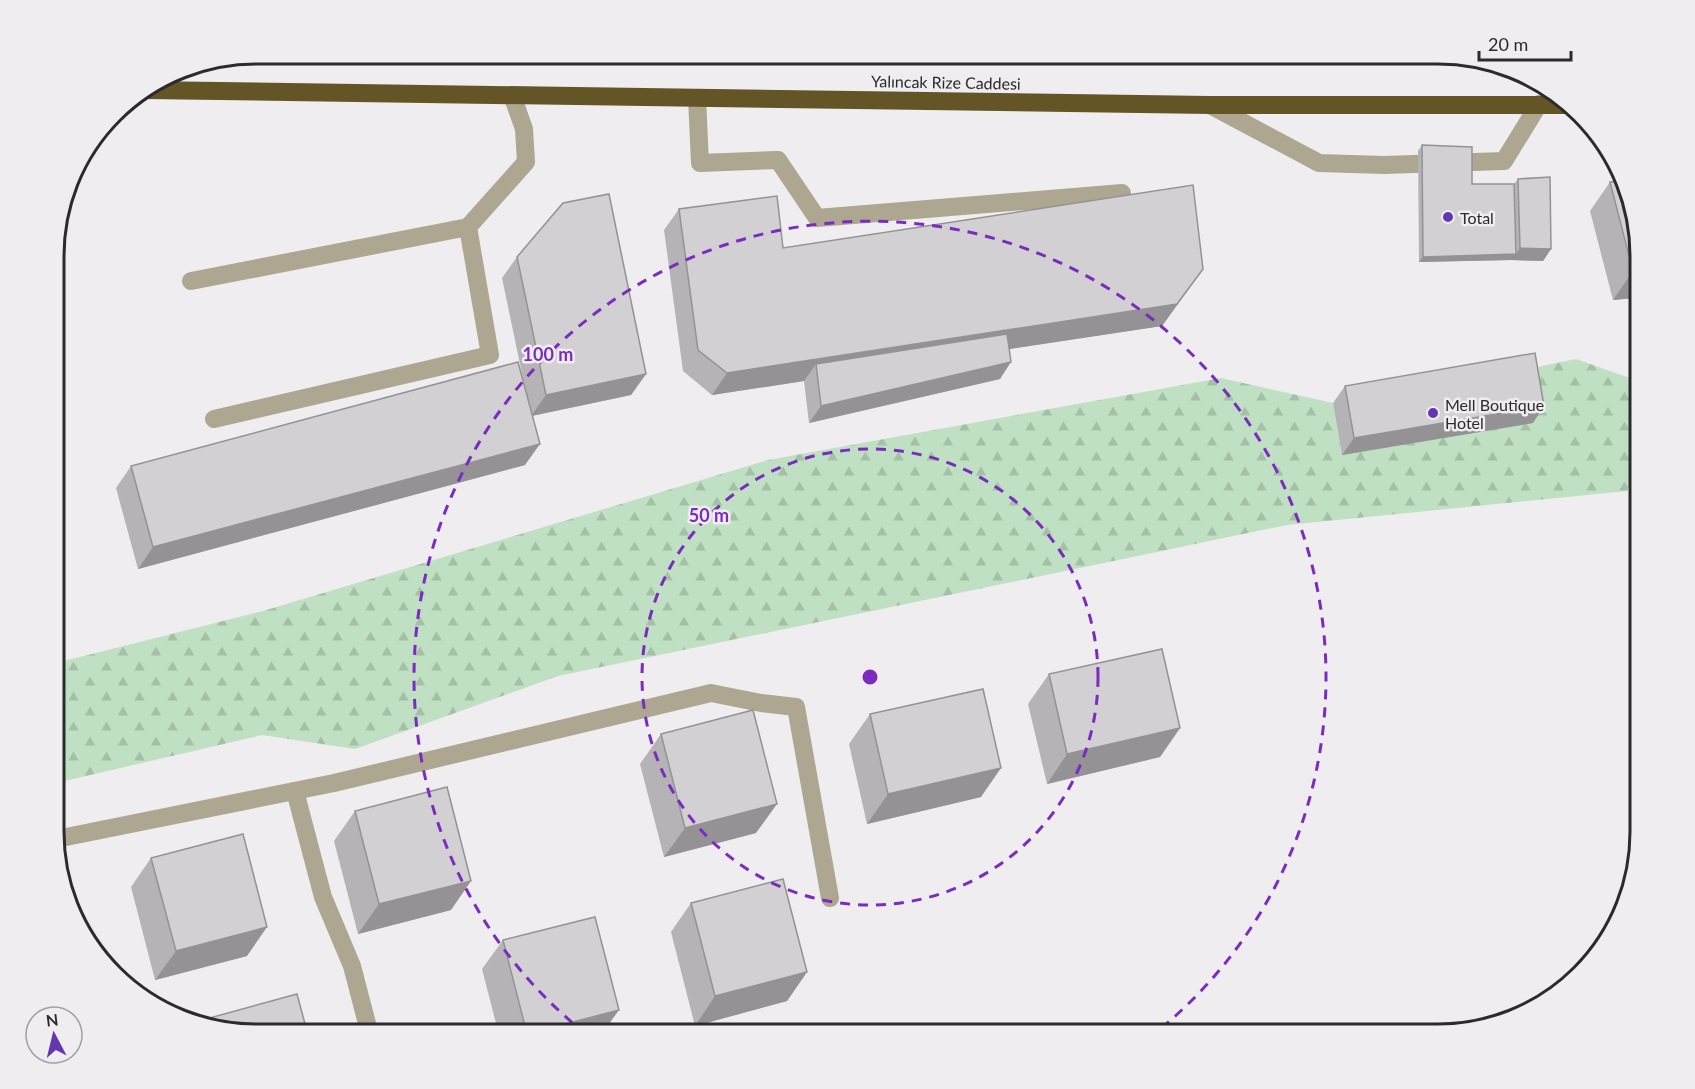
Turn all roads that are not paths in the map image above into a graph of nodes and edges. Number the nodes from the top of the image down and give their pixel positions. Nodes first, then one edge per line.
1 (160, 90) edge
2 (512, 95) junction
3 (697, 98) junction
4 (1539, 104) junction
5 (1210, 105) junction
6 (1556, 105) edge
7 (1122, 193) edge
8 (468, 226) junction
9 (191, 281) dead end
10 (214, 419) dead end
11 (295, 791) junction
12 (64, 837) edge
13 (830, 898) dead end
14 (367, 1024) edge

1 - 2 highway, Yalıncak Rize Caddesi
2 - 3 highway, Yalıncak Rize Caddesi
2 - 8 street
3 - 5 highway, Yalıncak Rize Caddesi
3 - 7 street
4 - 5 highway, Yalıncak Rize Caddesi
4 - 5 street
4 - 6 highway, Yalıncak Rize Caddesi
8 - 9 street
8 - 10 street
11 - 12 street
11 - 13 street
11 - 14 street

